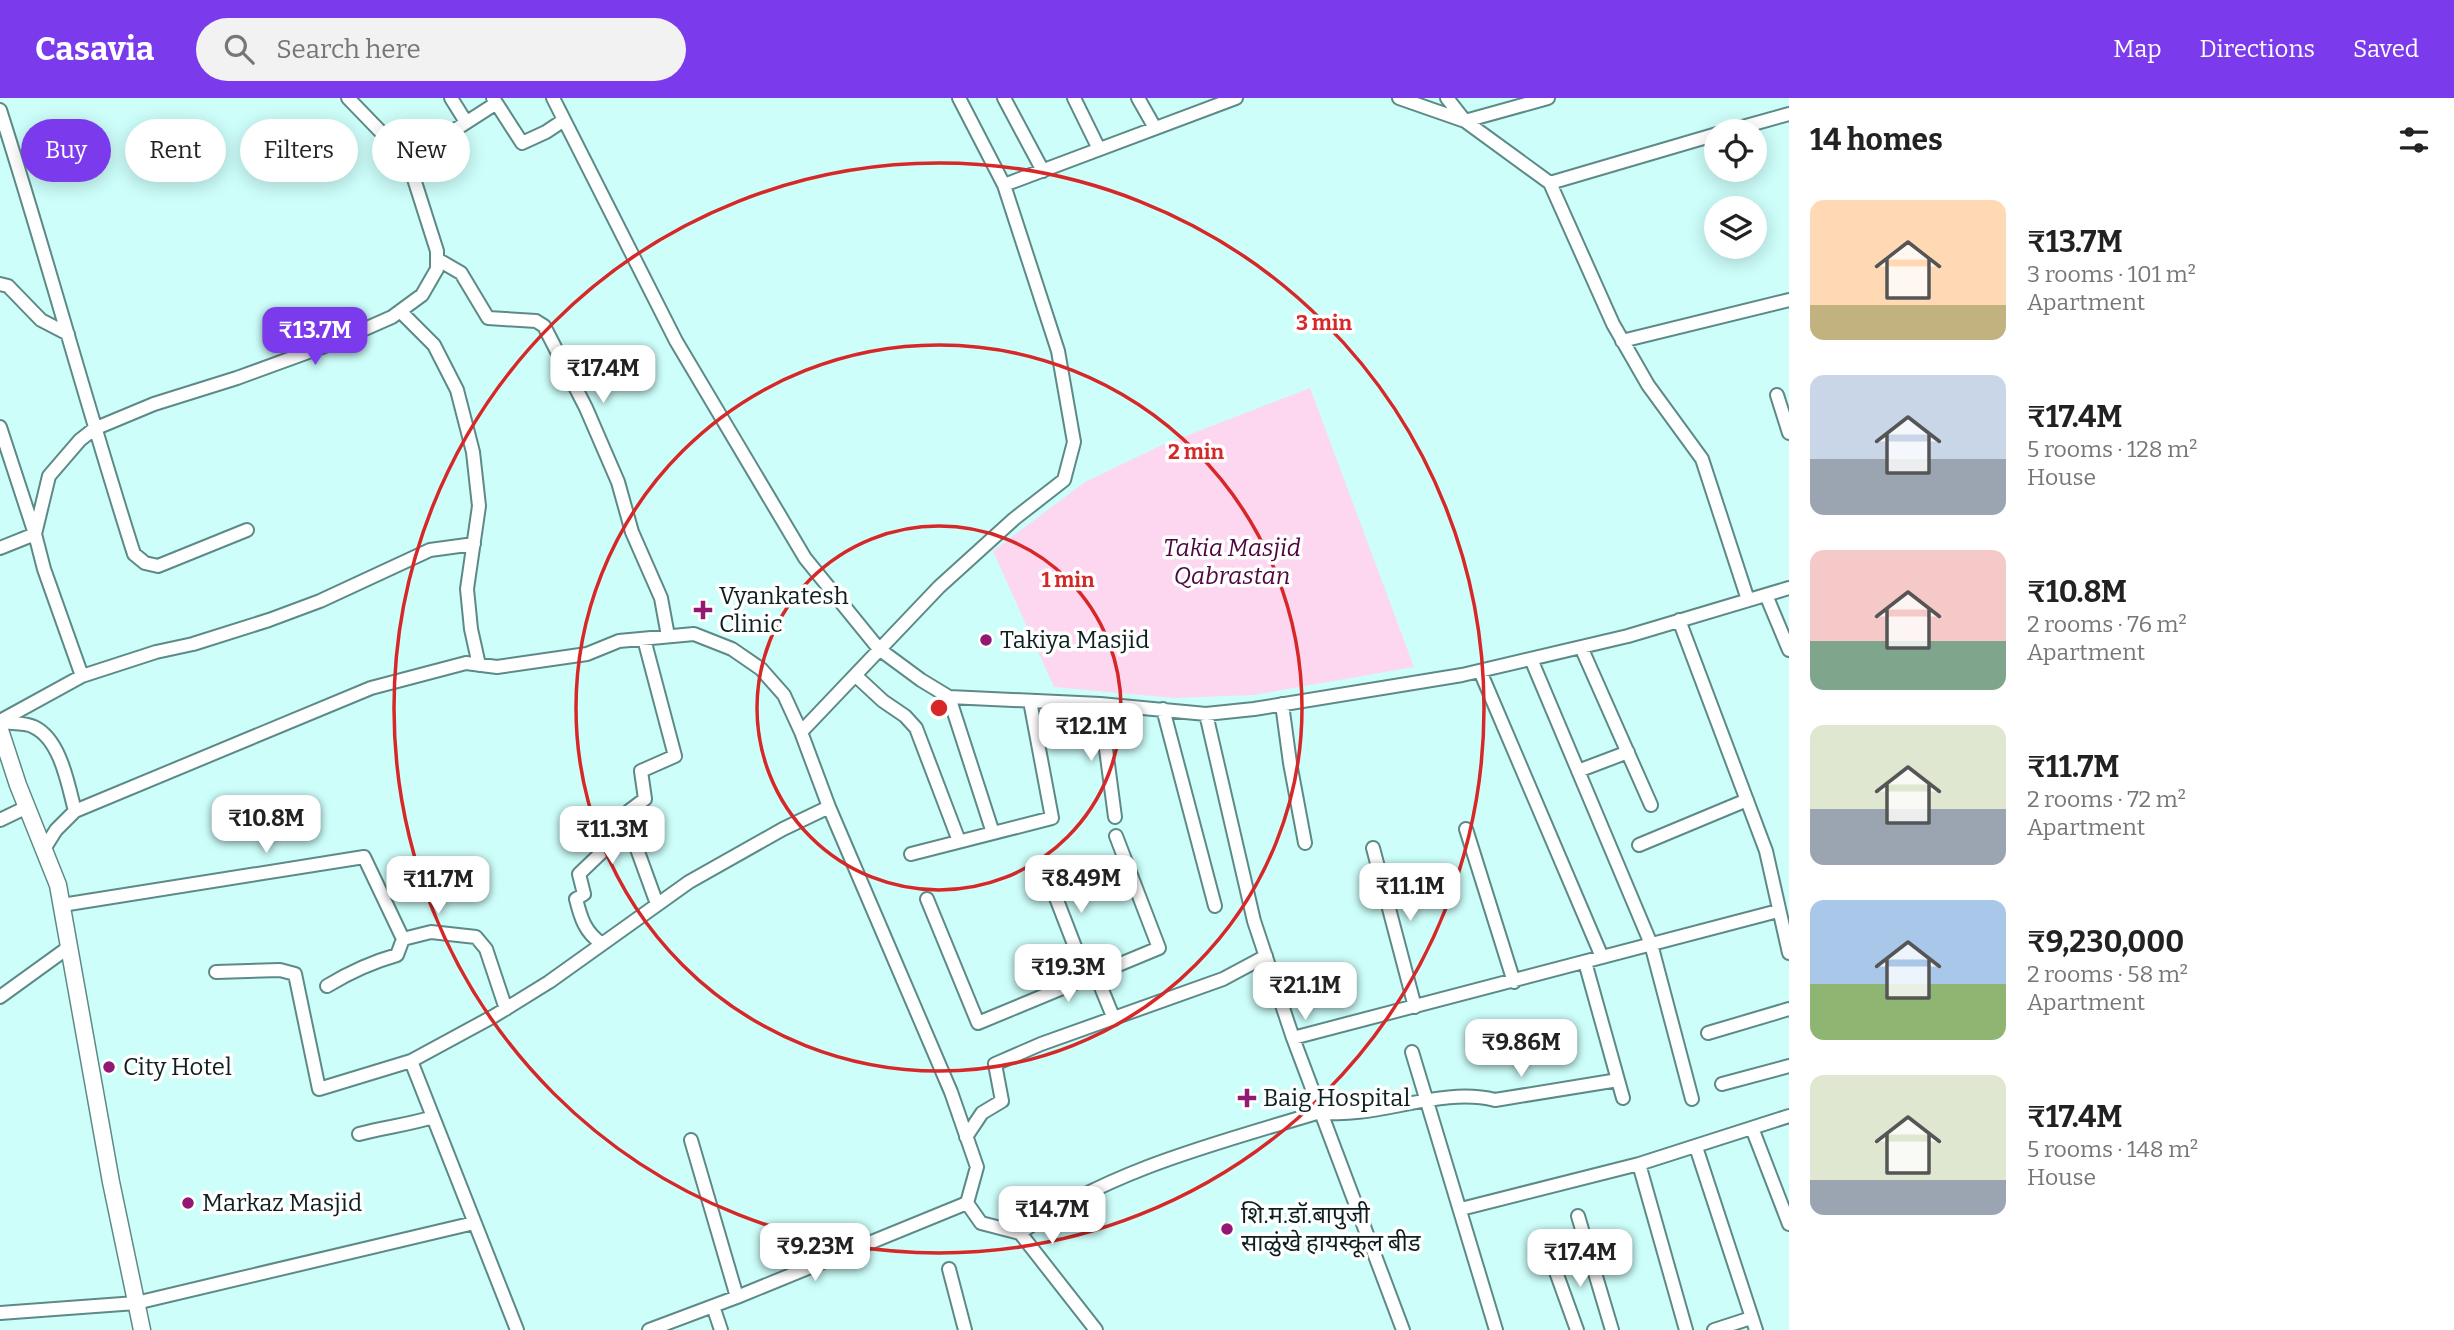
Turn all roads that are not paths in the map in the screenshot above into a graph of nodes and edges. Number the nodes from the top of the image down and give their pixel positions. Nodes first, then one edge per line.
1 (348, 98) edge
2 (451, 98) edge
3 (553, 98) edge
4 (958, 98) edge
5 (1004, 98) edge
6 (1074, 98) edge
7 (1138, 98) edge
8 (1399, 98) edge
9 (1447, 98) edge
10 (1548, 98) edge
11 (1229, 99) edge
12 (494, 101) edge
13 (0, 110) edge
14 (1789, 114) edge
15 (464, 119) edge
16 (470, 119) edge
17 (564, 120) junction
18 (1767, 120) edge
19 (1465, 121) junction
20 (372, 123) edge
21 (1155, 128) junction
22 (1704, 138) edge
23 (1099, 149) junction
24 (1043, 171) junction
25 (415, 182) edge
26 (1550, 183) junction
27 (1004, 185) junction
28 (437, 259) junction
29 (0, 284) edge
30 (1789, 300) edge
31 (400, 311) junction
32 (68, 334) junction
33 (1622, 341) junction
34 (1777, 395) dead end
35 (0, 427) edge
36 (94, 429) junction
37 (1789, 433) edge
38 (247, 530) dead end
39 (35, 534) junction
40 (474, 544) junction
41 (0, 548) edge
42 (1789, 588) edge
43 (1766, 595) junction
44 (1748, 600) junction
45 (1679, 621) junction
46 (668, 636) junction
47 (644, 639) junction
48 (1581, 647) junction
49 (879, 649) junction
50 (1789, 650) edge
51 (1531, 659) junction
52 (479, 665) junction
53 (1480, 671) junction
54 (82, 676) junction
55 (856, 676) junction
56 (949, 697) junction
57 (1030, 701) junction
58 (1100, 704) junction
59 (1282, 704) junction
60 (1163, 709) junction
61 (1206, 714) junction
62 (0, 722) edge
63 (0, 730) edge
64 (801, 732) junction
65 (1628, 752) junction
66 (1578, 771) junction
67 (1747, 800) junction
68 (1651, 805) dead end
69 (27, 807) junction
70 (829, 807) junction
71 (75, 811) junction
72 (1115, 817) dead end
73 (0, 820) edge
74 (1466, 829) dead end
75 (993, 833) junction
76 (1116, 836) dead end
77 (633, 838) junction
78 (959, 841) junction
79 (1306, 844) dead end
80 (1639, 845) dead end
81 (1373, 848) dead end
82 (44, 849) junction
83 (911, 853) dead end
84 (1043, 864) dead end
85 (927, 899) dead end
86 (657, 904) junction
87 (62, 905) junction
88 (1215, 906) dead end
89 (1778, 911) junction
90 (403, 939) junction
91 (602, 944) junction
92 (1651, 944) junction
93 (69, 947) junction
94 (1789, 953) edge
95 (1266, 956) junction
96 (1602, 957) junction
97 (1585, 962) junction
98 (216, 972) dead end
99 (1091, 976) junction
100 (1514, 982) junction
101 (327, 986) dead end
102 (0, 997) edge
103 (1415, 1007) junction
104 (506, 1009) junction
105 (1789, 1009) edge
106 (1114, 1019) junction
107 (1708, 1033) dead end
108 (1293, 1038) junction
109 (1412, 1052) dead end
110 (411, 1060) junction
111 (1789, 1066) edge
112 (1618, 1080) junction
113 (1722, 1084) dead end
114 (1623, 1098) dead end
115 (1692, 1099) dead end
116 (1427, 1100) junction
117 (1320, 1112) junction
118 (1789, 1116) edge
119 (433, 1117) junction
120 (1752, 1128) junction
121 (359, 1134) dead end
122 (966, 1136) junction
123 (691, 1140) dead end
124 (1696, 1147) junction
125 (1639, 1164) junction
126 (967, 1203) junction
127 (1461, 1209) junction
128 (1578, 1216) dead end
129 (474, 1223) junction
130 (1789, 1224) edge
131 (1020, 1233) junction
132 (1551, 1258) dead end
133 (949, 1269) dead end
134 (737, 1297) junction
135 (136, 1303) junction
136 (713, 1306) junction
137 (0, 1313) edge
138 (1754, 1324) edge
139 (1495, 1327) edge
140 (142, 1330) edge
141 (517, 1330) edge
142 (649, 1330) edge
143 (721, 1330) edge
144 (965, 1330) edge
145 (1096, 1330) edge
146 (1402, 1330) edge
147 (1480, 1330) edge
148 (1577, 1330) edge
149 (1612, 1330) edge
150 (1686, 1330) edge
151 (1714, 1330) edge

1 - 20 street
2 - 15 street
3 - 17 street
4 - 27 street
5 - 24 street
6 - 23 street
7 - 21 street
8 - 19 street
9 - 19 street
10 - 19 street
11 - 21 street
12 - 16 street
12 - 17 street
13 - 32 street
14 - 18 street
17 - 49 street
19 - 26 street
21 - 23 street
22 - 26 street
23 - 24 street
24 - 27 street
25 - 28 street
26 - 33 street
27 - 49 street
28 - 31 street
28 - 46 street
29 - 32 street
30 - 33 street
31 - 36 street
31 - 40 street
32 - 36 street
33 - 44 street
34 - 37 street
35 - 39 street
36 - 38 street
36 - 39 street
39 - 41 street
39 - 54 street
40 - 52 street
40 - 54 street
42 - 43 street
43 - 44 street
43 - 50 street
44 - 45 street
45 - 48 street
45 - 67 street
46 - 47 street
46 - 64 street
47 - 52 street
47 - 77 street
48 - 51 street
48 - 65 street
49 - 55 street
49 - 56 street
51 - 53 street
51 - 66 street
52 - 71 street
53 - 59 street
53 - 96 street
54 - 62 street
55 - 64 street
55 - 78 street
56 - 57 street
56 - 75 street
57 - 58 street
57 - 75 street
58 - 60 street
58 - 72 street
59 - 61 street
59 - 79 street
60 - 61 street
60 - 88 street
61 - 95 street
62 - 71 street
63 - 69 street
64 - 70 street
65 - 66 street
65 - 68 street
66 - 92 street
67 - 80 street
67 - 89 street
69 - 73 street
69 - 82 street
70 - 86 street
70 - 122 street
71 - 82 street
74 - 100 street
75 - 78 street
76 - 99 street
77 - 86 street
77 - 91 street
78 - 83 street
81 - 103 street
82 - 87 street
84 - 99 street
85 - 99 street
86 - 91 street
87 - 90 street
87 - 93 street
89 - 92 street
89 - 94 street
90 - 101 street
90 - 104 street
91 - 104 street
92 - 96 street
92 - 115 street
93 - 102 street
93 - 135 street
95 - 106 street
95 - 108 street
96 - 97 street
97 - 100 street
97 - 112 street
98 - 110 street
99 - 106 street
100 - 103 street
103 - 108 street
104 - 110 street
105 - 107 street
106 - 122 street
108 - 117 street
109 - 116 street
110 - 119 street
111 - 113 street
112 - 114 street
112 - 116 street
116 - 117 street
116 - 127 street
117 - 131 street
117 - 146 street
118 - 120 street
119 - 121 street
119 - 129 street
120 - 124 street
120 - 130 street
122 - 126 street
123 - 134 street
124 - 125 street
124 - 138 street
125 - 127 street
125 - 150 street
126 - 131 street
126 - 134 street
127 - 139 street
128 - 149 street
129 - 135 street
129 - 141 street
131 - 145 street
132 - 148 street
133 - 144 street
134 - 136 street
135 - 137 street
135 - 140 street
136 - 142 street
136 - 143 street
138 - 151 street
139 - 147 street

